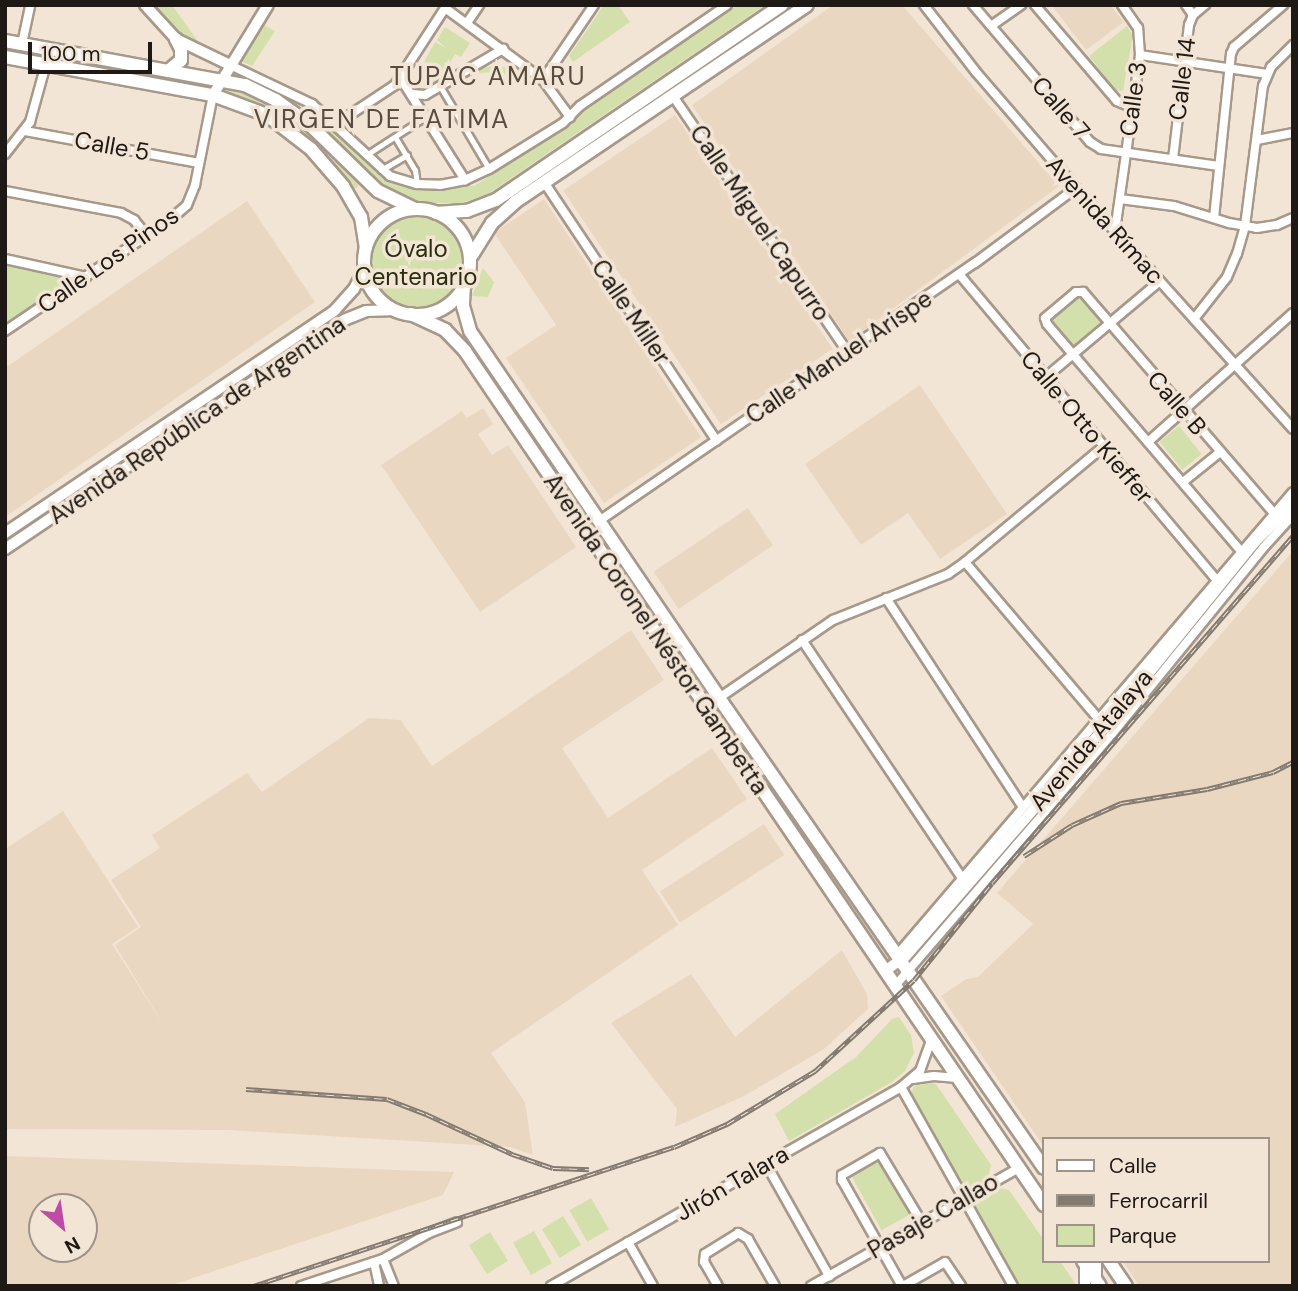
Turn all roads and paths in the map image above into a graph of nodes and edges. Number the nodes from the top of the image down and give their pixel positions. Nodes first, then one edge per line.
1 (30, 5) edge
2 (145, 5) edge
3 (268, 5) edge
4 (479, 5) edge
5 (594, 5) edge
6 (710, 5) edge
7 (727, 5) edge
8 (782, 5) edge
9 (807, 5) edge
10 (937, 5) edge
11 (973, 5) edge
12 (1021, 5) edge
13 (1035, 5) edge
14 (1122, 5) edge
15 (1186, 5) edge
16 (1205, 5) edge
17 (1283, 5) edge
18 (446, 7) edge
19 (926, 8) edge
20 (715, 13) junction
21 (1193, 15) junction
22 (467, 23) junction
23 (991, 26) junction
24 (176, 39) junction
25 (5, 41) edge
26 (22, 44) junction
27 (1293, 45) edge
28 (503, 49) junction
29 (1140, 55) junction
30 (5, 57) edge
31 (1184, 63) junction
32 (46, 64) junction
33 (230, 65) junction
34 (136, 66) junction
35 (1231, 68) junction
36 (168, 71) junction
37 (1267, 74) junction
38 (401, 79) junction
39 (221, 80) junction
40 (543, 80) junction
41 (133, 81) junction
42 (440, 86) junction
43 (412, 94) junction
44 (213, 95) junction
45 (673, 96) junction
46 (1131, 107) junction
47 (426, 117) junction
48 (570, 117) junction
49 (336, 124) junction
50 (25, 131) junction
51 (1293, 133) edge
52 (395, 137) junction
53 (1257, 140) junction
54 (1125, 153) junction
55 (5, 154) edge
56 (366, 155) junction
57 (407, 155) junction
58 (1173, 159) junction
59 (199, 163) junction
60 (1219, 166) junction
61 (489, 169) junction
62 (381, 170) junction
63 (466, 180) junction
64 (544, 183) junction
65 (417, 184) junction
66 (1076, 188) junction
67 (5, 191) edge
68 (1120, 199) junction
69 (415, 209) junction
70 (436, 213) junction
71 (1214, 218) junction
72 (1293, 218) edge
73 (1245, 226) junction
74 (1115, 230) junction
75 (147, 236) junction
76 (366, 248) junction
77 (472, 254) junction
78 (5, 259) edge
79 (365, 267) junction
80 (959, 274) junction
81 (86, 277) junction
82 (1160, 281) junction
83 (464, 285) junction
84 (396, 310) junction
85 (1293, 313) edge
86 (411, 314) junction
87 (1194, 319) junction
88 (1109, 323) junction
89 (308, 328) junction
90 (5, 331) edge
91 (315, 338) junction
92 (847, 351) junction
93 (1072, 355) junction
94 (1234, 365) junction
95 (252, 366) junction
96 (259, 377) junction
97 (1046, 377) junction
98 (1184, 412) junction
99 (181, 415) junction
100 (188, 425) junction
101 (1293, 429) edge
102 (717, 441) junction
103 (1149, 442) junction
104 (1104, 446) junction
105 (1220, 452) junction
106 (1183, 482) junction
107 (1293, 492) edge
108 (1293, 504) edge
109 (1273, 512) junction
110 (1293, 515) edge
111 (599, 521) junction
112 (5, 533) edge
113 (5, 549) edge
114 (1240, 550) junction
115 (965, 562) junction
116 (1216, 579) junction
117 (886, 598) junction
118 (802, 640) junction
119 (719, 698) junction
120 (1098, 718) junction
121 (1022, 806) junction
122 (961, 877) junction
123 (902, 962) junction
124 (885, 971) junction
125 (895, 986) junction
126 (932, 1040) junction
127 (957, 1078) junction
128 (913, 1079) junction
129 (901, 1087) junction
130 (766, 1164) junction
131 (1042, 1165) edge
132 (1019, 1168) junction
133 (964, 1199) junction
134 (1042, 1202) edge
135 (457, 1222) dead end
136 (922, 1223) junction
137 (628, 1242) junction
138 (880, 1247) junction
139 (383, 1259) junction
140 (374, 1262) junction
141 (1088, 1263) edge
142 (1110, 1263) edge
143 (829, 1276) junction
144 (1094, 1284) edge
145 (301, 1286) edge
146 (379, 1286) edge
147 (394, 1286) edge
148 (551, 1286) edge
149 (653, 1286) edge
150 (718, 1286) edge
151 (775, 1286) edge
152 (811, 1286) edge
153 (902, 1286) edge
154 (961, 1286) edge
155 (1013, 1286) edge
156 (1126, 1286) edge

1 - 26 street
2 - 24 street
3 - 33 street
4 - 22 street
5 - 40 street
6 - 20 street
7 - 20 street
8 - 70 main road
9 - 45 main road
10 - 19 street
11 - 23 street, Calle 7
12 - 23 street
13 - 46 street
14 - 29 street, Calle 3
15 - 21 street
16 - 21 street, Calle 14
17 - 35 street
18 - 22 street
18 - 38 street
19 - 66 street, Avenida Rímac
20 - 48 street
21 - 31 street, Calle 14
22 - 28 street
23 - 54 street, Calle 7
24 - 33 street
24 - 36 main road
25 - 26 main road
26 - 34 main road
27 - 37 street
28 - 40 street
28 - 42 street
29 - 31 street
29 - 46 street, Calle 3
30 - 32 main road
31 - 35 street
31 - 58 street, Calle 14
32 - 41 main road
32 - 50 street
33 - 39 street
33 - 49 street
34 - 36 main road
34 - 41 main road
35 - 37 street
35 - 60 street
36 - 39 main road
37 - 53 street
38 - 43 street
38 - 49 street
39 - 44 street
39 - 69 main road
40 - 48 street
41 - 44 main road
42 - 43 street
42 - 61 street
43 - 47 street
44 - 59 street, Calle Los Pinos
44 - 76 main road
45 - 64 main road
45 - 92 street, Calle Miguel Capurro
46 - 54 street, Calle 3
47 - 52 street
47 - 63 street
48 - 61 street
49 - 56 street
50 - 55 street
50 - 59 street, Calle 5
51 - 53 street
52 - 56 street
52 - 57 street
53 - 73 street
54 - 58 street, Calle 7
54 - 68 street, Calle 3
56 - 62 street
57 - 62 street
57 - 65 street
58 - 60 street, Calle 7
59 - 75 street, Calle Los Pinos
60 - 71 street
61 - 63 street
62 - 65 street
63 - 65 street
64 - 77 main road
64 - 102 street, Calle Miller
66 - 74 street, Avenida Rímac
66 - 80 street, Calle Manuel Arispe
67 - 75 street
68 - 71 street
68 - 74 street, Calle 3
69 - 70 main road
69 - 76 main road
70 - 77 main road
71 - 73 street
72 - 73 street
73 - 87 street
74 - 82 street, Avenida Rímac
75 - 81 street, Calle Los Pinos
76 - 79 main road
77 - 83 main road
78 - 81 street
79 - 84 main road
79 - 89 main road, Avenida República de Argentina
80 - 92 street, Calle Manuel Arispe
80 - 97 street, Calle Otto Kieffer
81 - 90 street, Calle Los Pinos
82 - 87 street, Avenida Rímac
82 - 88 street
83 - 86 main road
83 - 111 main road, Avenida Coronel Néstor Gambetta
84 - 86 main road
84 - 91 main road, Avenida República de Argentina
85 - 94 street
86 - 124 main road, Avenida Coronel Néstor Gambetta
87 - 94 street, Avenida Rímac
88 - 93 street
88 - 93 street, Calle B
88 - 98 street, Calle B
89 - 91 main road
89 - 95 main road, Avenida República de Argentina
91 - 96 main road, Avenida República de Argentina
92 - 102 street, Calle Manuel Arispe
93 - 97 street
93 - 103 street
94 - 98 street
94 - 101 street, Avenida Rímac
95 - 96 main road
95 - 99 main road, Avenida República de Argentina
96 - 100 main road, Avenida República de Argentina
97 - 104 street, Calle Otto Kieffer
98 - 103 street
98 - 105 street, Calle B
99 - 100 main road
99 - 112 main road, Avenida República de Argentina
100 - 113 main road, Avenida República de Argentina
102 - 111 street, Calle Manuel Arispe
103 - 106 street
104 - 115 street
104 - 116 street, Calle Otto Kieffer
105 - 106 street
105 - 109 street, Calle B
106 - 114 street
107 - 109 street, Avenida Atalaya
108 - 123 main road, Avenida Atalaya
109 - 114 street, Avenida Atalaya
110 - 123 street, Avenida Atalaya
111 - 119 main road, Avenida Coronel Néstor Gambetta
114 - 116 street, Avenida Atalaya
115 - 117 street
115 - 120 street
116 - 120 street, Avenida Atalaya
117 - 118 street
117 - 121 street
118 - 119 street
118 - 122 street
119 - 123 main road, Avenida Coronel Néstor Gambetta
120 - 121 street, Avenida Atalaya
121 - 122 street, Avenida Atalaya
122 - 123 street, Avenida Atalaya
123 - 124 main road, Avenida Atalaya
123 - 125 street, Avenida Atalaya
123 - 131 main road, Avenida Coronel Néstor Gambetta
124 - 125 main road, Avenida Coronel Néstor Gambetta
125 - 126 main road, Avenida Coronel Néstor Gambetta
126 - 127 main road, Avenida Coronel Néstor Gambetta
126 - 128 street, Jirón Talara
127 - 128 street
127 - 132 main road, Avenida Coronel Néstor Gambetta
128 - 129 street, Jirón Talara
129 - 130 street, Jirón Talara
129 - 133 street
130 - 137 street, Jirón Talara
130 - 143 street
132 - 133 street, Pasaje Callao
132 - 134 main road, Avenida Coronel Néstor Gambetta
133 - 136 street, Pasaje Callao
133 - 155 street
135 - 139 street
136 - 138 street, Pasaje Callao
136 - 138 street
137 - 148 street, Jirón Talara
137 - 149 street
138 - 143 street, Pasaje Callao
138 - 153 street
139 - 140 street
139 - 147 street
140 - 145 street
140 - 146 street
141 - 144 main road
142 - 156 main road
143 - 152 street, Pasaje Callao
150 - 151 street
153 - 154 street

